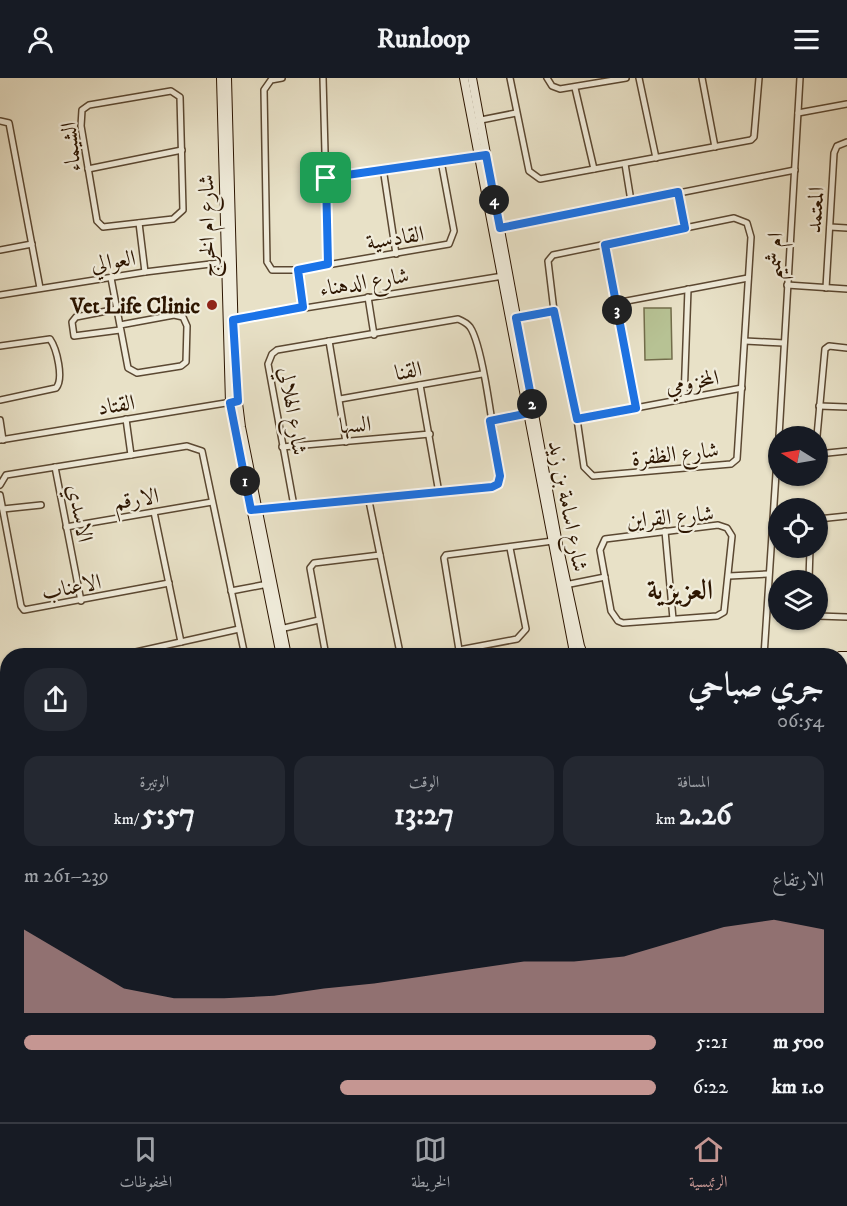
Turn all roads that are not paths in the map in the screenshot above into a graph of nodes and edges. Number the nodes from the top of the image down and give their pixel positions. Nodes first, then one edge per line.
1 (221, 78) edge
2 (227, 78) edge
3 (282, 78) edge
4 (323, 78) edge
5 (464, 78) edge
6 (472, 78) edge
7 (510, 78) edge
8 (547, 78) edge
9 (626, 78) edge
10 (639, 78) edge
11 (702, 78) edge
12 (759, 78) edge
13 (800, 78) edge
14 (575, 88) junction
15 (847, 104) edge
16 (798, 112) junction
17 (516, 113) junction
18 (0, 121) edge
19 (476, 121) junction
20 (847, 142) edge
21 (715, 147) junction
22 (182, 150) junction
23 (482, 155) junction
24 (656, 158) junction
25 (441, 161) junction
26 (625, 164) junction
27 (383, 168) junction
28 (88, 169) junction
29 (594, 169) junction
30 (795, 170) junction
31 (326, 178) junction
32 (678, 192) junction
33 (631, 201) junction
34 (139, 223) junction
35 (830, 227) junction
36 (685, 228) junction
37 (847, 228) edge
38 (496, 229) junction
39 (32, 244) junction
40 (605, 245) junction
41 (0, 250) edge
42 (396, 254) junction
43 (228, 262) junction
44 (328, 264) junction
45 (298, 270) junction
46 (146, 272) junction
47 (505, 275) junction
48 (111, 278) junction
49 (748, 278) junction
50 (787, 285) junction
51 (40, 288) junction
52 (826, 288) junction
53 (688, 289) junction
54 (847, 289) edge
55 (0, 295) edge
56 (368, 297) junction
57 (616, 303) junction
58 (303, 307) junction
59 (117, 309) junction
60 (554, 311) junction
61 (513, 319) junction
62 (229, 320) junction
63 (120, 328) junction
64 (374, 335) junction
65 (329, 341) junction
66 (744, 341) junction
67 (784, 344) junction
68 (0, 346) edge
69 (847, 348) edge
70 (482, 374) junction
71 (420, 384) junction
72 (742, 388) junction
73 (340, 399) junction
74 (684, 399) junction
75 (0, 400) edge
76 (234, 402) junction
77 (819, 406) junction
78 (636, 408) junction
79 (847, 408) edge
80 (530, 412) junction
81 (126, 419) junction
82 (577, 419) junction
83 (0, 420) edge
84 (490, 421) junction
85 (780, 426) edge
86 (818, 426) edge
87 (430, 434) junction
88 (2, 440) edge
89 (346, 442) junction
90 (282, 447) junction
91 (847, 451) edge
92 (828, 453) edge
93 (131, 455) junction
94 (55, 467) junction
95 (0, 486) edge
96 (439, 493) junction
97 (0, 495) edge
98 (369, 501) junction
99 (212, 502) junction
100 (41, 504) dead end
101 (294, 506) junction
102 (3, 509) junction
103 (254, 510) junction
104 (154, 512) junction
105 (847, 516) edge
106 (828, 518) edge
107 (66, 527) junction
108 (665, 531) junction
109 (554, 541) junction
110 (510, 548) junction
111 (380, 555) junction
112 (768, 573) joint
113 (729, 576) junction
114 (605, 577) junction
115 (169, 583) junction
116 (269, 584) junction
117 (563, 585) junction
118 (231, 591) junction
119 (81, 601) junction
120 (828, 616) edge
121 (847, 617) edge
122 (673, 619) junction
123 (319, 620) junction
124 (239, 629) junction
125 (278, 629) junction
126 (181, 642) junction
127 (160, 648) edge
128 (243, 648) edge
129 (280, 648) edge
130 (284, 648) edge
131 (324, 648) edge
132 (399, 648) edge
133 (459, 648) edge
134 (480, 648) edge
135 (573, 648) edge
136 (581, 648) edge
137 (764, 648) edge

1 - 43 street, شارع ام الخرج
2 - 43 street, شارع ام الخرج
3 - 45 street, القادسية
4 - 31 street
5 - 19 street, شارع اسامة بن زيد
6 - 19 street, شارع اسامة بن زيد
7 - 17 street
8 - 14 street
9 - 14 street
10 - 24 street
11 - 21 street
12 - 21 street
13 - 16 street, ام شميم
14 - 29 street
15 - 16 street
16 - 30 street, ام شميم
17 - 19 street
17 - 29 street
18 - 39 street
19 - 23 street, شارع اسامة بن زيد
20 - 35 street, المعتمد
21 - 24 street
22 - 28 street
22 - 28 street, الشيماء
22 - 34 street, الشيماء
23 - 25 street
23 - 38 street, شارع اسامة بن زيد
24 - 26 street
25 - 27 street
25 - 42 street, القادسية
26 - 29 street
26 - 33 street
27 - 31 street
27 - 42 street
28 - 34 street, الشيماء
30 - 32 street
30 - 50 street, ام شميم
31 - 44 street
32 - 33 street
32 - 36 street
33 - 38 street
34 - 46 street
35 - 37 street
35 - 52 street, المعتمد
36 - 40 street, شارع الظفرة
36 - 49 street, شارع الظفرة
38 - 47 street, شارع اسامة بن زيد
39 - 41 street
39 - 51 street
40 - 57 street
40 - 60 street, شارع الظفرة
42 - 44 street, القادسية
43 - 46 street, العوالي
43 - 62 street, شارع ام الخرج
44 - 45 street, القادسية
45 - 58 street
46 - 48 street, العوالي
47 - 56 street, شارع الدهناء
47 - 61 street, شارع اسامة بن زيد
48 - 51 street, العوالي
48 - 59 street
49 - 53 street
49 - 66 street, شارع الظفرة
50 - 52 street
50 - 67 street, ام شميم
51 - 55 street, العوالي
52 - 54 street
53 - 57 street
53 - 74 street
56 - 58 street, شارع الدهناء
56 - 64 street
57 - 78 street
58 - 62 street, شارع الدهناء
59 - 63 street
59 - 63 street
60 - 61 street
60 - 82 street, شارع الظفرة
61 - 80 street, شارع اسامة بن زيد
62 - 76 street, شارع ام الخرج
63 - 63 street
64 - 65 street, شارع الهلالي
64 - 70 street, شارع الهلالي
65 - 73 street
65 - 90 street, شارع الهلالي
66 - 67 street
66 - 72 street, شارع الظفرة
67 - 85 street, ام شميم
68 - 75 street
69 - 77 street
70 - 71 street, القنا
70 - 84 street, شارع الهلالي
71 - 73 street, القنا
71 - 87 street
72 - 74 street, المخزومي
72 - 82 street, شارع الظفرة
73 - 89 street
74 - 78 street, المخزومي
76 - 81 street, القتاد
76 - 103 street, شارع ام الخرج
77 - 79 street
77 - 86 street
78 - 82 street, المخزومي
80 - 84 street
80 - 109 street, شارع اسامة بن زيد
81 - 88 street, القتاد
81 - 93 street
83 - 88 street
84 - 96 street, شارع الهلالي
87 - 89 street, السها
87 - 96 street
89 - 90 street, السها
90 - 101 street, شارع الهلالي
91 - 92 street
93 - 94 street
93 - 99 street
94 - 95 street
94 - 107 street, الاسدي
96 - 98 street, شارع الهلالي
97 - 102 street, الاعناب
98 - 101 street, شارع الهلالي
98 - 111 street
99 - 104 street, الارقم
99 - 118 street
100 - 102 street
101 - 103 street, شارع الهلالي
102 - 119 street, الاعناب
103 - 116 street, شارع ام الخرج
104 - 107 street, الارقم
104 - 115 street
105 - 106 street
107 - 119 street, الاسدي
108 - 113 street, شارع القراين
108 - 114 street, شارع القراين
108 - 122 street
109 - 110 street
109 - 117 street, شارع اسامة بن زيد
110 - 133 street
110 - 134 street
111 - 123 street
111 - 132 street
112 - 113 street
112 - 137 street
113 - 122 street, شارع القراين
114 - 117 street
114 - 122 street, شارع القراين
115 - 119 street, الاعناب
115 - 126 street
116 - 118 street
116 - 125 street, شارع ام الخرج
117 - 135 street, شارع اسامة بن زيد
117 - 136 street, شارع اسامة بن زيد
118 - 124 street
120 - 121 street
123 - 125 street
123 - 131 street
124 - 126 street
124 - 128 street
125 - 129 street, شارع ام الخرج
125 - 130 street, شارع ام الخرج
126 - 127 street

